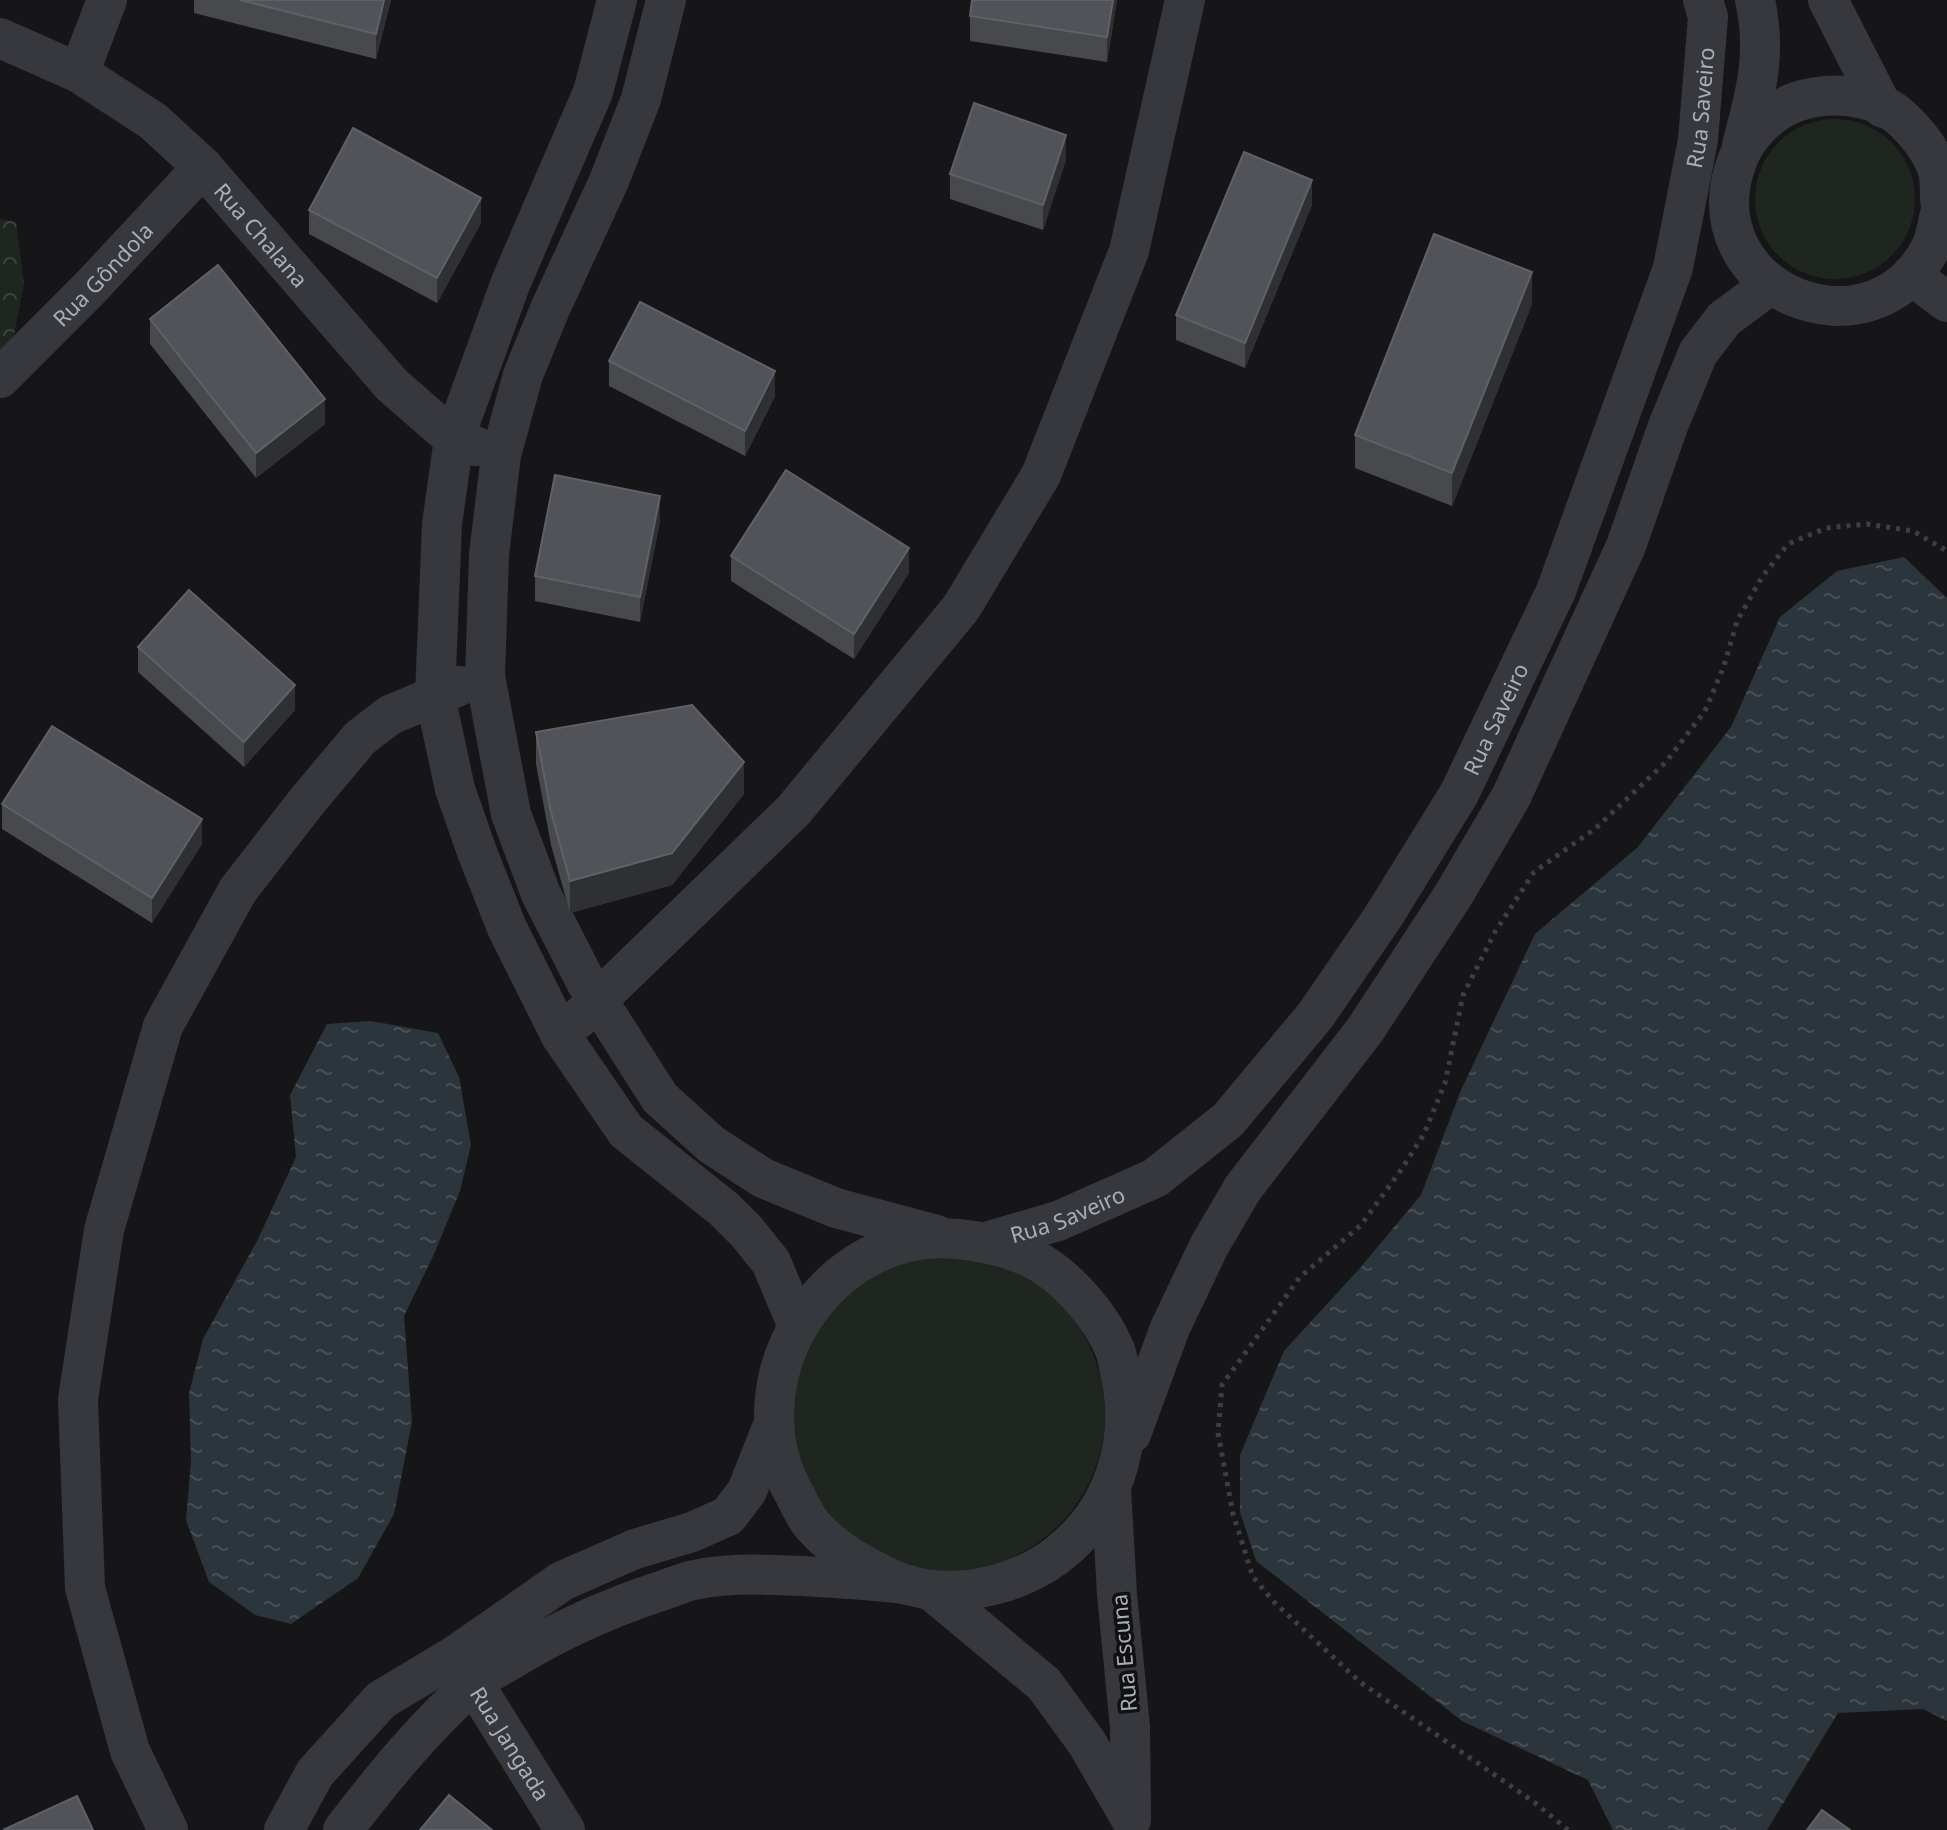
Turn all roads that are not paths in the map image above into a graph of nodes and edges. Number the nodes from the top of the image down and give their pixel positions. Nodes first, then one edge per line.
1 (107, 0) edge
2 (617, 0) edge
3 (666, 0) edge
4 (1185, 0) edge
5 (1703, 0) edge
6 (1755, 0) edge
7 (1828, 0) edge
8 (0, 38) edge
9 (79, 73) junction
10 (1704, 73) junction
11 (1760, 76) junction
12 (1883, 108) junction
13 (1741, 149) junction
14 (203, 167) junction
15 (1944, 213) edge
16 (1911, 275) junction
17 (1771, 284) junction
18 (1947, 302) edge
19 (0, 378) edge
20 (454, 439) junction
21 (501, 455) junction
22 (485, 676) junction
23 (435, 696) junction
24 (597, 1001) junction
25 (561, 1036) junction
26 (945, 1237) junction
27 (986, 1242) junction
28 (797, 1324) junction
29 (773, 1425) junction
30 (1116, 1476) junction
31 (915, 1587) junction
32 (465, 1669) junction
33 (1133, 1824) edge
34 (168, 1830) edge
35 (284, 1830) edge
36 (343, 1830) edge
37 (565, 1830) edge

1 - 9 street
2 - 20 street
3 - 21 street
4 - 24 street
5 - 10 street, Rua Saveiro
6 - 11 street
7 - 12 street
8 - 9 street, Rua Chalana
9 - 14 street, Rua Chalana
10 - 11 street
10 - 27 street, Rua Saveiro
11 - 13 street
12 - 13 street
12 - 15 street
13 - 17 street
14 - 19 street, Rua Gôndola
14 - 20 street, Rua Chalana
15 - 16 street
16 - 17 street
16 - 18 street
17 - 30 street, Rua Saveiro
20 - 21 street, Rua Chalana
20 - 23 street
21 - 22 street
22 - 23 street
22 - 24 street
23 - 25 street
23 - 34 street
24 - 25 street
24 - 26 street
25 - 28 street
26 - 27 street
26 - 28 street
27 - 30 street
28 - 29 street
29 - 31 street
29 - 32 street
30 - 31 street
30 - 33 street, Rua Escuna
31 - 32 street
31 - 33 street, Rua Escuna
32 - 35 street
32 - 36 street
32 - 37 street, Rua Jangada

